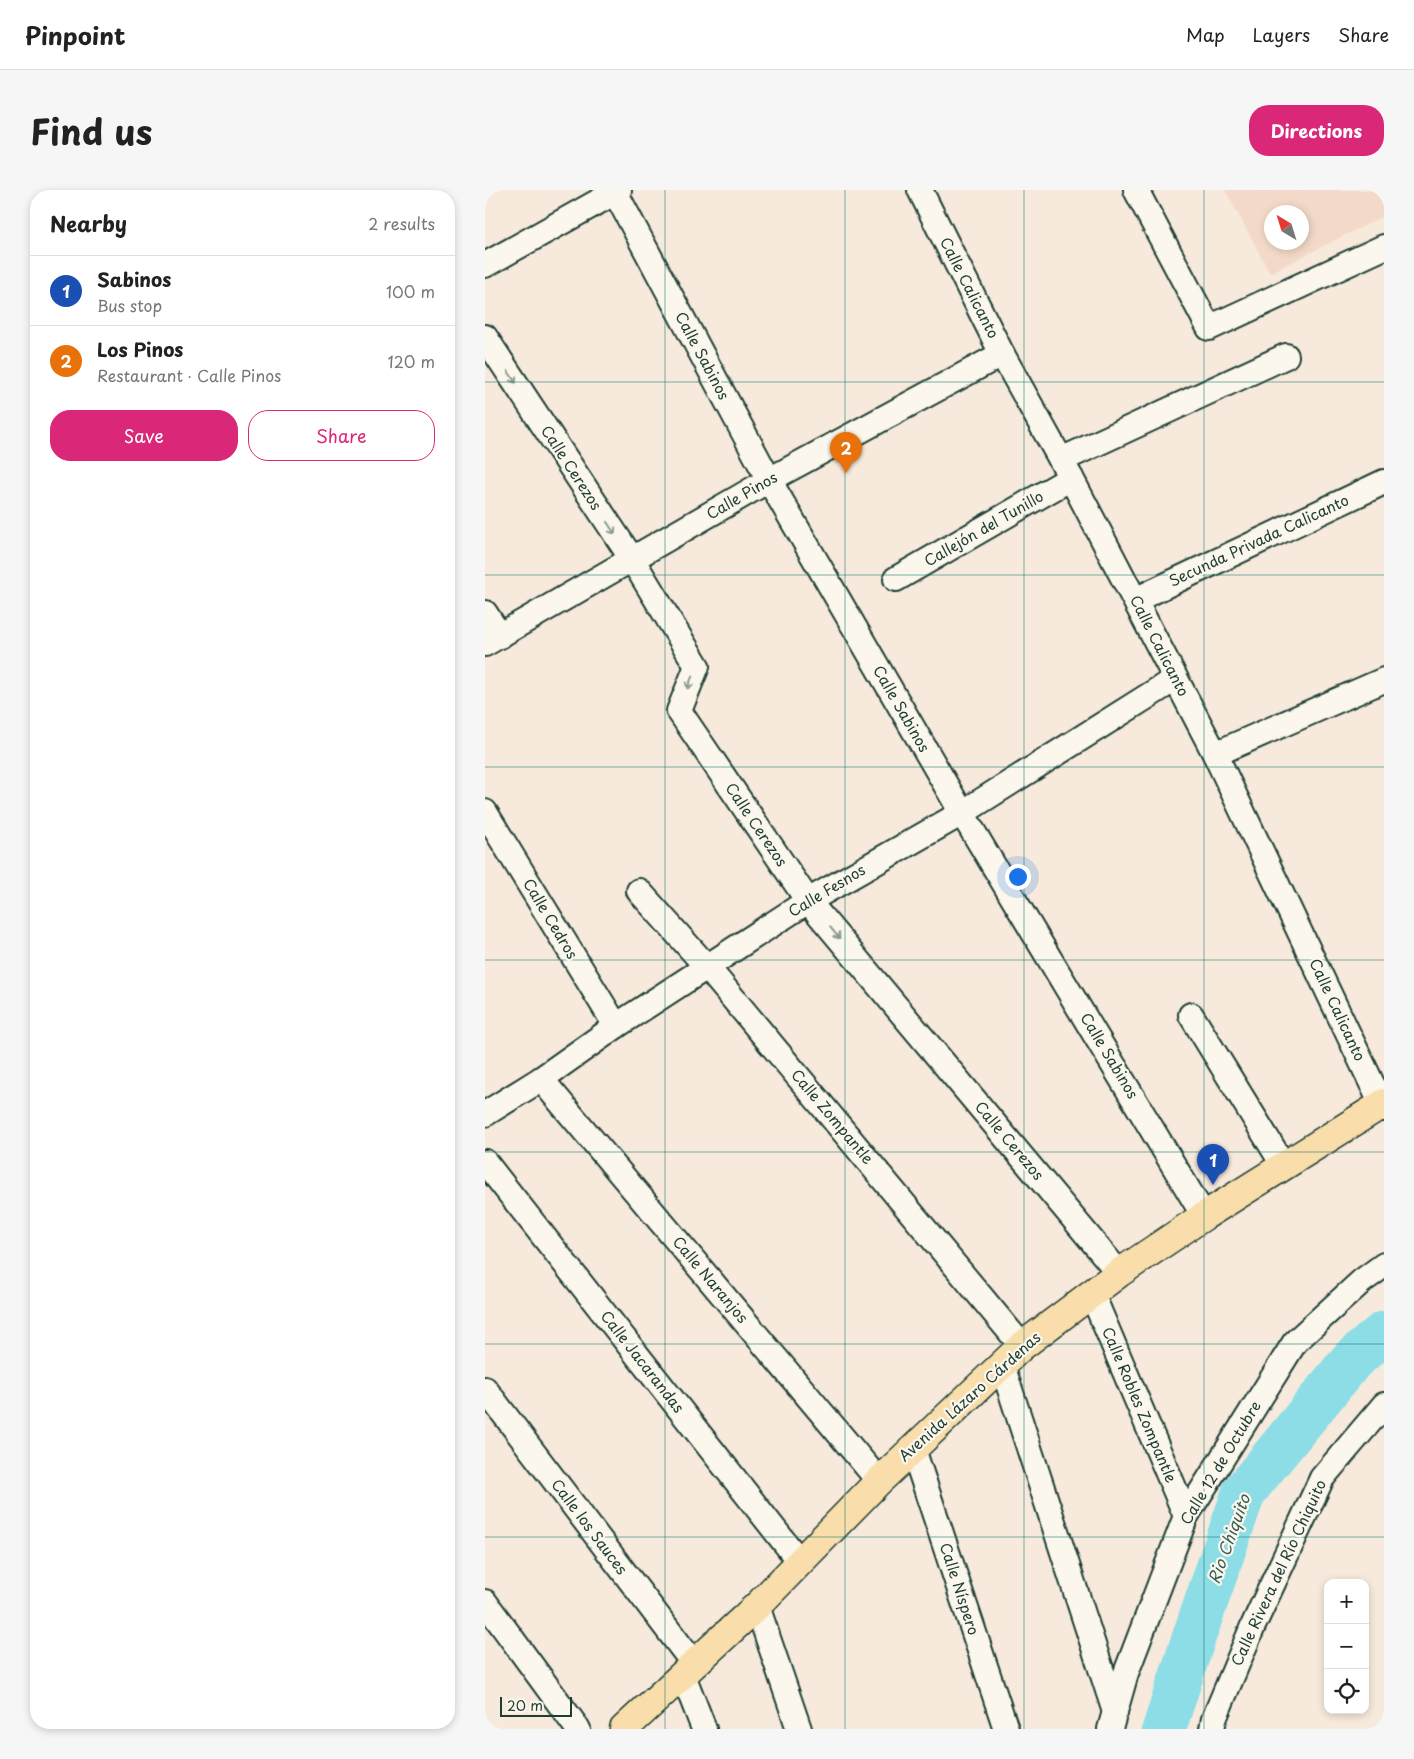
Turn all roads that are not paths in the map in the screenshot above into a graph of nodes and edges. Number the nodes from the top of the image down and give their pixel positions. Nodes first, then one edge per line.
1 (920, 190) edge
2 (1136, 190) edge
3 (616, 191) edge
4 (1384, 246) edge
5 (485, 265) edge
6 (485, 337) edge
7 (1002, 354) junction
8 (1285, 356) dead end
9 (1066, 469) junction
10 (769, 480) junction
11 (1384, 482) edge
12 (632, 559) junction
13 (896, 579) dead end
14 (1135, 600) junction
15 (485, 613) edge
16 (492, 640) edge
17 (1175, 679) junction
18 (1384, 680) edge
19 (1215, 754) junction
20 (485, 812) edge
21 (962, 814) junction
22 (639, 891) dead end
23 (809, 901) junction
24 (707, 967) junction
25 (1191, 1015) dead end
26 (616, 1026) junction
27 (541, 1079) junction
28 (1383, 1105) edge
29 (485, 1114) edge
30 (485, 1162) edge
31 (1285, 1166) junction
32 (1204, 1216) junction
33 (1384, 1265) edge
34 (1119, 1273) junction
35 (1092, 1294) junction
36 (1022, 1346) junction
37 (1002, 1365) junction
38 (485, 1389) edge
39 (1384, 1404) edge
40 (913, 1449) junction
41 (879, 1481) junction
42 (1186, 1516) junction
43 (800, 1562) junction
44 (485, 1602) edge
45 (757, 1606) junction
46 (688, 1670) junction
47 (1112, 1721) edge
48 (1218, 1726) edge
49 (578, 1729) edge
50 (624, 1729) edge
51 (703, 1729) edge
52 (799, 1729) edge
53 (1006, 1729) edge

1 - 7 street, Calle Calicanto
2 - 4 street
3 - 5 street
3 - 10 street, Calle Sabinos
6 -> 12 street, Calle Cerezos
7 - 9 street, Calle Calicanto
7 - 10 street, Calle Pinos
8 - 9 street, Callejón del Tunillo
9 - 13 street, Callejón del Tunillo
9 - 14 street, Calle Calicanto
10 - 12 street, Calle Pinos
10 - 21 street, Calle Sabinos
11 - 14 street, Secunda Privada Calicanto
12 - 16 street, Calle Pinos
12 -> 23 street, Calle Cerezos
14 - 17 street, Calle Calicanto
15 - 16 street
17 - 19 street, Calle Calicanto
17 - 21 street, Calle Fesnos
18 - 19 street
19 - 28 street, Calle Calicanto
20 - 26 street, Calle Cedros
21 - 23 street, Calle Fesnos
21 - 32 street, Calle Sabinos
22 - 24 street, Calle Zompantle
23 - 24 street, Calle Fesnos
23 -> 34 street, Calle Cerezos
24 - 26 street, Calle Fesnos
24 - 36 street, Calle Zompantle
25 - 31 street
26 - 27 street, Calle Fesnos
27 - 29 street, Calle Fesnos
27 - 41 street, Calle Naranjos
28 - 31 main road, Avenida Lázaro Cárdenas
30 - 43 street, Calle Jacarandas
31 - 32 main road, Avenida Lázaro Cárdenas
32 - 34 main road, Avenida Lázaro Cárdenas
33 - 42 street, Calle 12 de Octubre
34 - 35 main road, Avenida Lázaro Cárdenas
35 - 36 main road, Avenida Lázaro Cárdenas
35 - 42 street, Calle Robles Zompantle
36 - 37 main road, Avenida Lázaro Cárdenas
37 - 40 main road, Avenida Lázaro Cárdenas
37 - 47 street
38 - 46 street, Calle los Sauces
39 - 48 street, Calle Rivera del Río Chiquito
40 - 41 main road, Avenida Lázaro Cárdenas
40 - 53 street, Calle Níspero
41 - 43 main road, Avenida Lázaro Cárdenas
42 - 47 street, Calle 12 de Octubre
43 - 45 main road, Avenida Lázaro Cárdenas
44 - 49 street
45 - 46 main road, Avenida Lázaro Cárdenas
45 - 52 street
46 - 50 main road, Avenida Lázaro Cárdenas
46 - 51 street, Calle los Sauces

